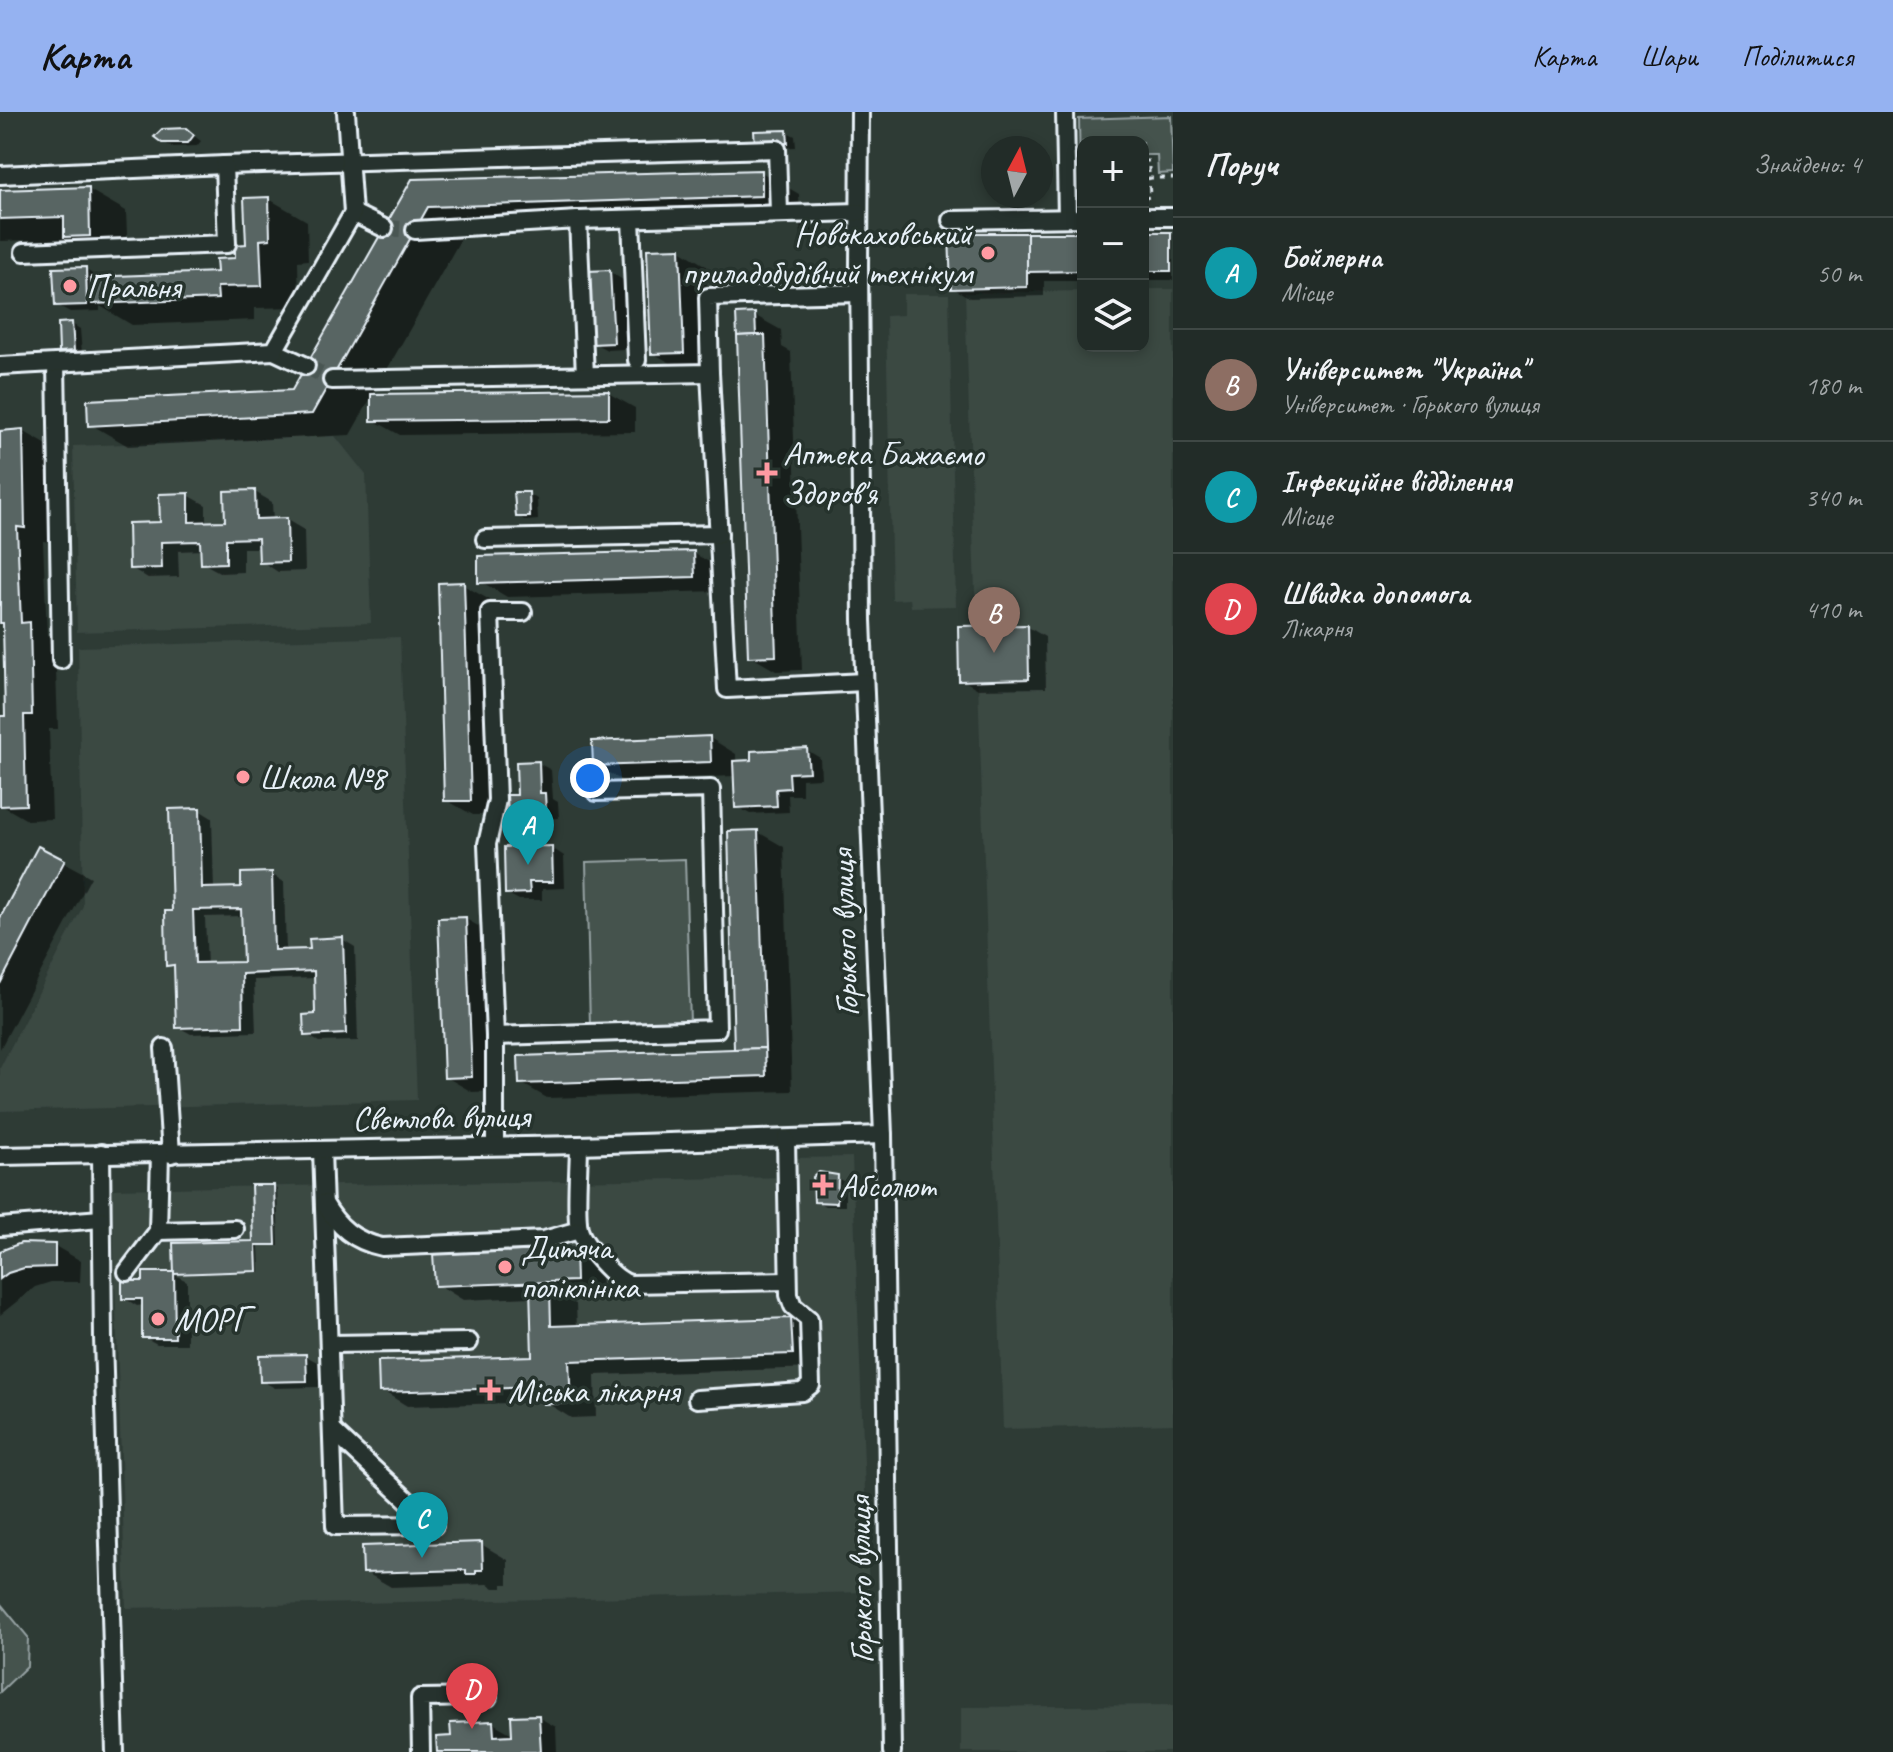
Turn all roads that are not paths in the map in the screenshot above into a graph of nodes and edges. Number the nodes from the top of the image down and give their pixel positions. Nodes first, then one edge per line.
1 (346, 112) edge
2 (860, 112) edge
3 (1065, 112) edge
4 (349, 162) junction
5 (224, 165) junction
6 (0, 175) edge
7 (859, 212) junction
8 (353, 213) junction
9 (779, 213) junction
10 (1149, 217) edge
11 (1173, 217) edge
12 (1075, 218) edge
13 (631, 219) junction
14 (578, 220) junction
15 (951, 220) dead end
16 (384, 228) tunnel mouth
17 (415, 230) tunnel mouth
18 (24, 252) dead end
19 (859, 293) junction
20 (274, 351) junction
21 (637, 360) dead end
22 (56, 363) junction
23 (0, 366) edge
24 (306, 366) tunnel mouth
25 (710, 373) junction
26 (585, 375) junction
27 (332, 380) tunnel mouth
28 (719, 534) junction
29 (485, 539) dead end
30 (523, 612) dead end
31 (61, 660) dead end
32 (864, 682) junction
33 (596, 792) dead end
34 (495, 1036) junction
35 (164, 1048) dead end
36 (883, 1135) junction
37 (786, 1139) junction
38 (579, 1145) junction
39 (495, 1146) junction
40 (322, 1150) junction
41 (101, 1153) junction
42 (166, 1153) junction
43 (0, 1156) edge
44 (324, 1203) junction
45 (101, 1219) junction
46 (0, 1227) edge
47 (235, 1229) dead end
48 (579, 1230) junction
49 (158, 1231) junction
50 (127, 1272) dead end
51 (788, 1281) junction
52 (469, 1342) dead end
53 (329, 1344) junction
54 (697, 1399) dead end
55 (332, 1430) junction
56 (488, 1697) dead end
57 (115, 1752) edge
58 (421, 1752) edge
59 (892, 1752) edge

1 - 4 street
2 - 7 street, Горького вулиця
3 - 12 street
4 - 5 street
4 - 8 street
4 - 9 street
5 - 6 street
5 - 18 street
7 - 9 street
7 - 19 street, Горького вулиця
8 - 16 street
8 - 20 street
9 - 13 street
10 - 11 street
12 - 15 street
13 - 14 street
13 - 21 street
14 - 17 street
14 - 26 street
19 - 25 street
19 - 32 street, Горького вулиця
20 - 22 street
20 - 24 street
22 - 23 street
22 - 31 street
25 - 26 street
25 - 28 street
26 - 27 street
28 - 29 street
28 - 32 street
30 - 34 street
32 - 36 street, Горького вулиця
33 - 34 street
34 - 39 street
35 - 42 street
36 - 37 street, Свєтлова вулиця
36 - 59 street, Горького вулиця
37 - 38 street, Свєтлова вулиця
37 - 51 street
38 - 39 street, Свєтлова вулиця
38 - 48 street
39 - 40 street, Свєтлова вулиця
40 - 42 street, Свєтлова вулиця
40 - 44 street
41 - 42 street, Свєтлова вулиця
41 - 43 street, Свєтлова вулиця
41 - 45 street
42 - 49 street
44 - 48 street
44 - 53 street
45 - 46 street
45 - 57 street
47 - 49 street
48 - 51 street
49 - 50 street
51 - 54 street
52 - 53 street
53 - 55 street
55 - 55 street
56 - 58 street

